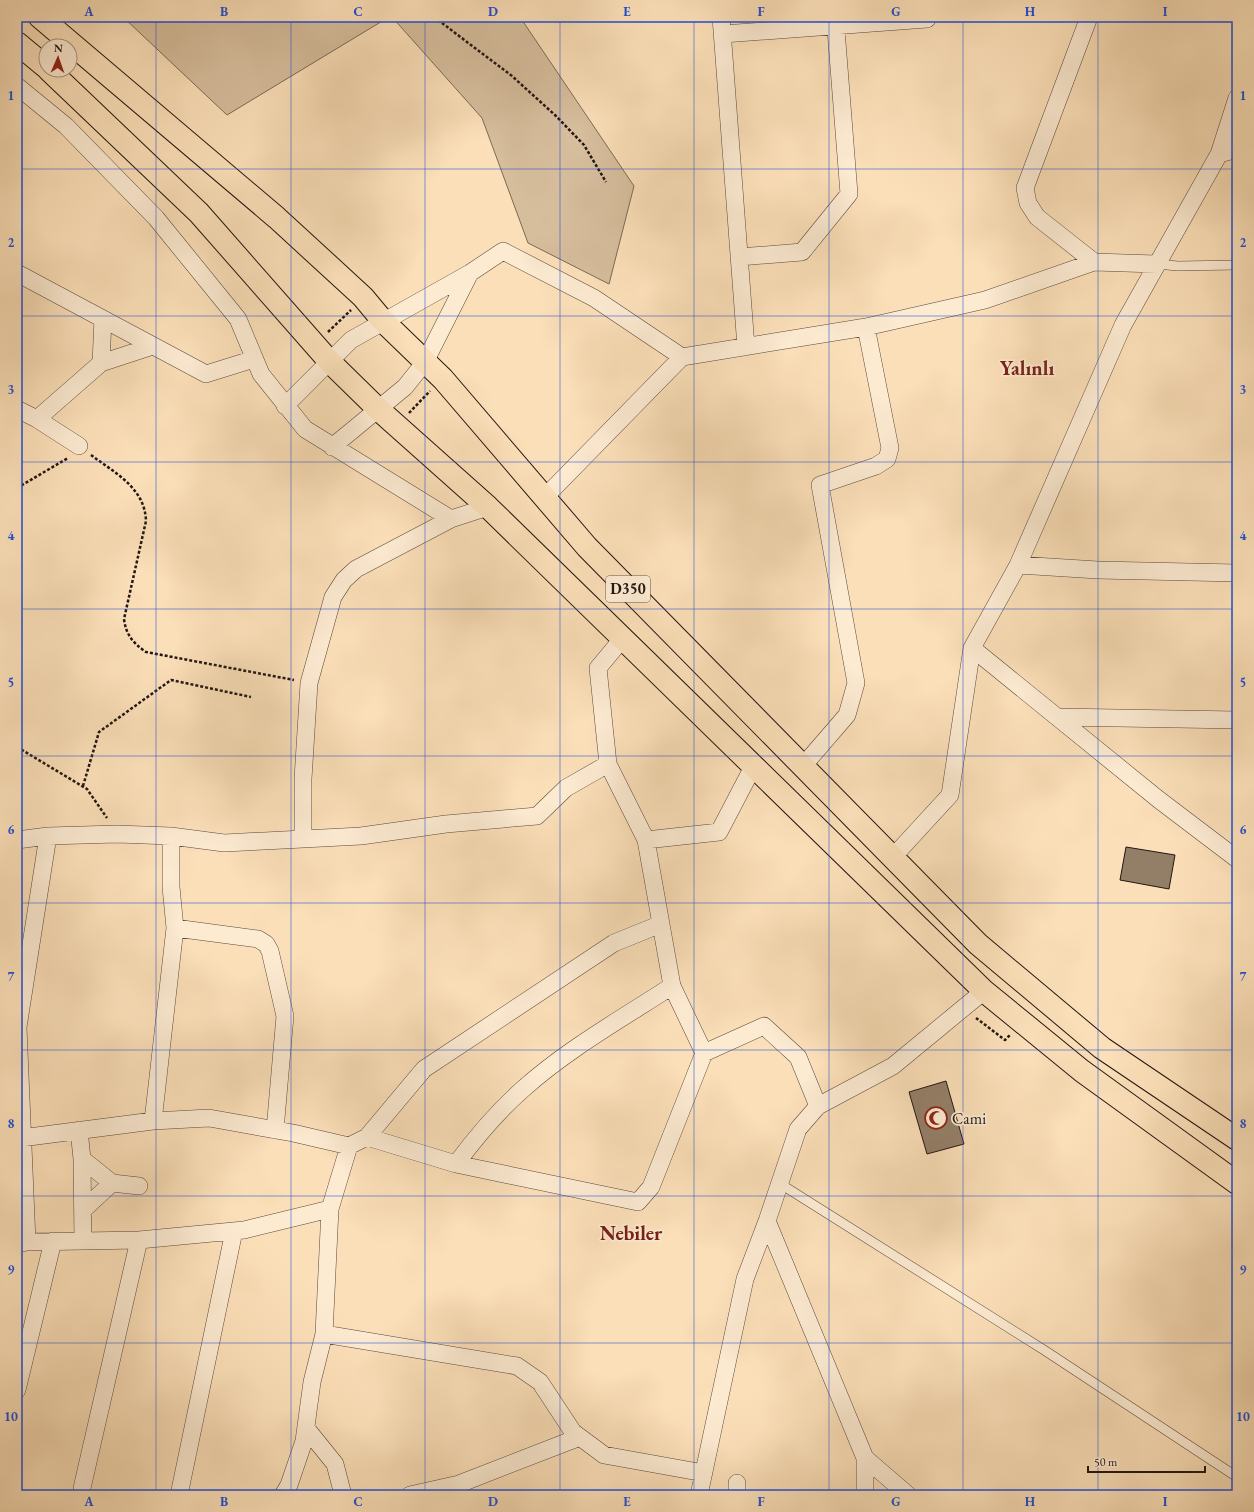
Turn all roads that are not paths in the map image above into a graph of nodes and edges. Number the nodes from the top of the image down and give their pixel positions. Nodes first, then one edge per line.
1 (40, 17) edge
2 (721, 17) edge
3 (1089, 17) edge
4 (927, 19) dead end
5 (836, 21) edge
6 (722, 34) junction
7 (17, 43) edge
8 (38, 60) edge
9 (57, 78) edge
10 (17, 86) edge
11 (1237, 98) edge
12 (1237, 149) edge
13 (1219, 154) junction
14 (739, 257) junction
15 (1094, 262) junction
16 (1156, 264) junction
17 (1237, 265) edge
18 (17, 273) edge
19 (470, 273) junction
20 (103, 319) junction
21 (383, 321) junction
22 (866, 327) junction
23 (153, 346) junction
24 (746, 346) junction
25 (682, 357) junction
26 (254, 359) junction
27 (330, 362) junction
28 (425, 362) junction
29 (101, 363) junction
30 (285, 406) junction
31 (17, 409) edge
32 (378, 409) junction
33 (37, 419) junction
34 (79, 446) road end
35 (332, 447) junction
36 (544, 498) junction
37 (488, 507) junction
38 (451, 519) junction
39 (1018, 565) junction
40 (1237, 573) edge
41 (623, 638) junction
42 (972, 648) junction
43 (1058, 717) junction
44 (1237, 720) edge
45 (608, 764) junction
46 (803, 766) junction
47 (753, 767) junction
48 (48, 836) junction
49 (171, 836) junction
50 (17, 840) edge
51 (303, 840) junction
52 (646, 840) junction
53 (893, 857) junction
54 (1237, 859) edge
55 (661, 924) junction
56 (175, 928) junction
57 (672, 986) junction
58 (984, 991) junction
59 (18, 1016) edge
60 (704, 1053) junction
61 (818, 1106) junction
62 (153, 1121) junction
63 (80, 1130) junction
64 (275, 1130) junction
65 (367, 1137) junction
66 (21, 1138) junction
67 (1237, 1139) edge
68 (349, 1146) junction
69 (82, 1159) junction
70 (456, 1164) junction
71 (112, 1183) junction
72 (780, 1183) junction
73 (1237, 1183) edge
74 (140, 1186) dead end
75 (82, 1210) junction
76 (330, 1210) junction
77 (767, 1221) junction
78 (234, 1231) junction
79 (139, 1240) junction
80 (53, 1241) junction
81 (83, 1241) junction
82 (22, 1243) edge
83 (324, 1334) junction
84 (17, 1390) edge
85 (306, 1428) junction
86 (580, 1438) junction
87 (865, 1458) junction
88 (704, 1473) junction
89 (1237, 1477) edge
90 (82, 1488) dead end
91 (179, 1495) edge
92 (283, 1495) edge
93 (343, 1495) edge
94 (410, 1495) edge
95 (699, 1495) edge
96 (865, 1495) edge
97 (908, 1495) edge

1 - 21 highway, D350
2 - 6 street
3 - 15 street
4 - 5 street
5 - 6 street
5 - 14 street
6 - 14 street
7 - 8 highway
9 - 27 highway, D350
10 - 26 street
11 - 13 street
12 - 13 street
13 - 16 street
14 - 24 street
15 - 16 street
15 - 22 street
16 - 17 lane
16 - 39 street
18 - 20 street
19 - 21 street
19 - 25 street
19 - 28 street
20 - 23 street
20 - 29 street
21 - 27 street
21 - 28 highway, D350
22 - 24 street
22 - 46 street
23 - 26 street
23 - 29 street
24 - 25 street
25 - 36 street
26 - 30 street
27 - 30 street
27 - 32 highway, D350
28 - 32 street
28 - 36 highway, D350
29 - 33 street
30 - 35 street
31 - 33 street
32 - 35 street
32 - 37 highway, D350
33 - 34 street
35 - 38 street
36 - 46 highway, D350
37 - 38 street
37 - 41 highway, D350
38 - 51 street
39 - 40 street
39 - 42 street
41 - 45 street
41 - 47 highway, D350
42 - 43 street
42 - 53 street
43 - 44 street
43 - 54 street
45 - 51 street
45 - 52 street
46 - 53 highway, D350
47 - 52 street
47 - 58 highway, D350
48 - 49 street
48 - 50 street
48 - 59 street
49 - 51 street
49 - 56 street
52 - 55 street
53 - 67 highway, D350
55 - 57 street
55 - 65 street
56 - 62 street
56 - 64 street
57 - 60 street
57 - 70 street
58 - 61 street
58 - 73 highway, D350
59 - 66 street
60 - 61 street
60 - 70 street
61 - 72 street
62 - 63 street
62 - 64 street
63 - 66 street
63 - 69 street
64 - 68 street
65 - 68 street
65 - 70 street
66 - 82 street
68 - 76 street
69 - 71 street
69 - 75 street
71 - 74 street
71 - 75 street
72 - 77 street
72 - 89 lane
75 - 81 street
76 - 78 street
76 - 83 street
77 - 87 street
77 - 88 street
78 - 79 street
78 - 91 street
79 - 81 street
79 - 90 street
80 - 81 street
80 - 82 street
80 - 84 street
83 - 85 street
83 - 86 street
85 - 92 street
85 - 93 street
86 - 88 street
86 - 94 street
87 - 96 street
87 - 97 street
88 - 95 street

